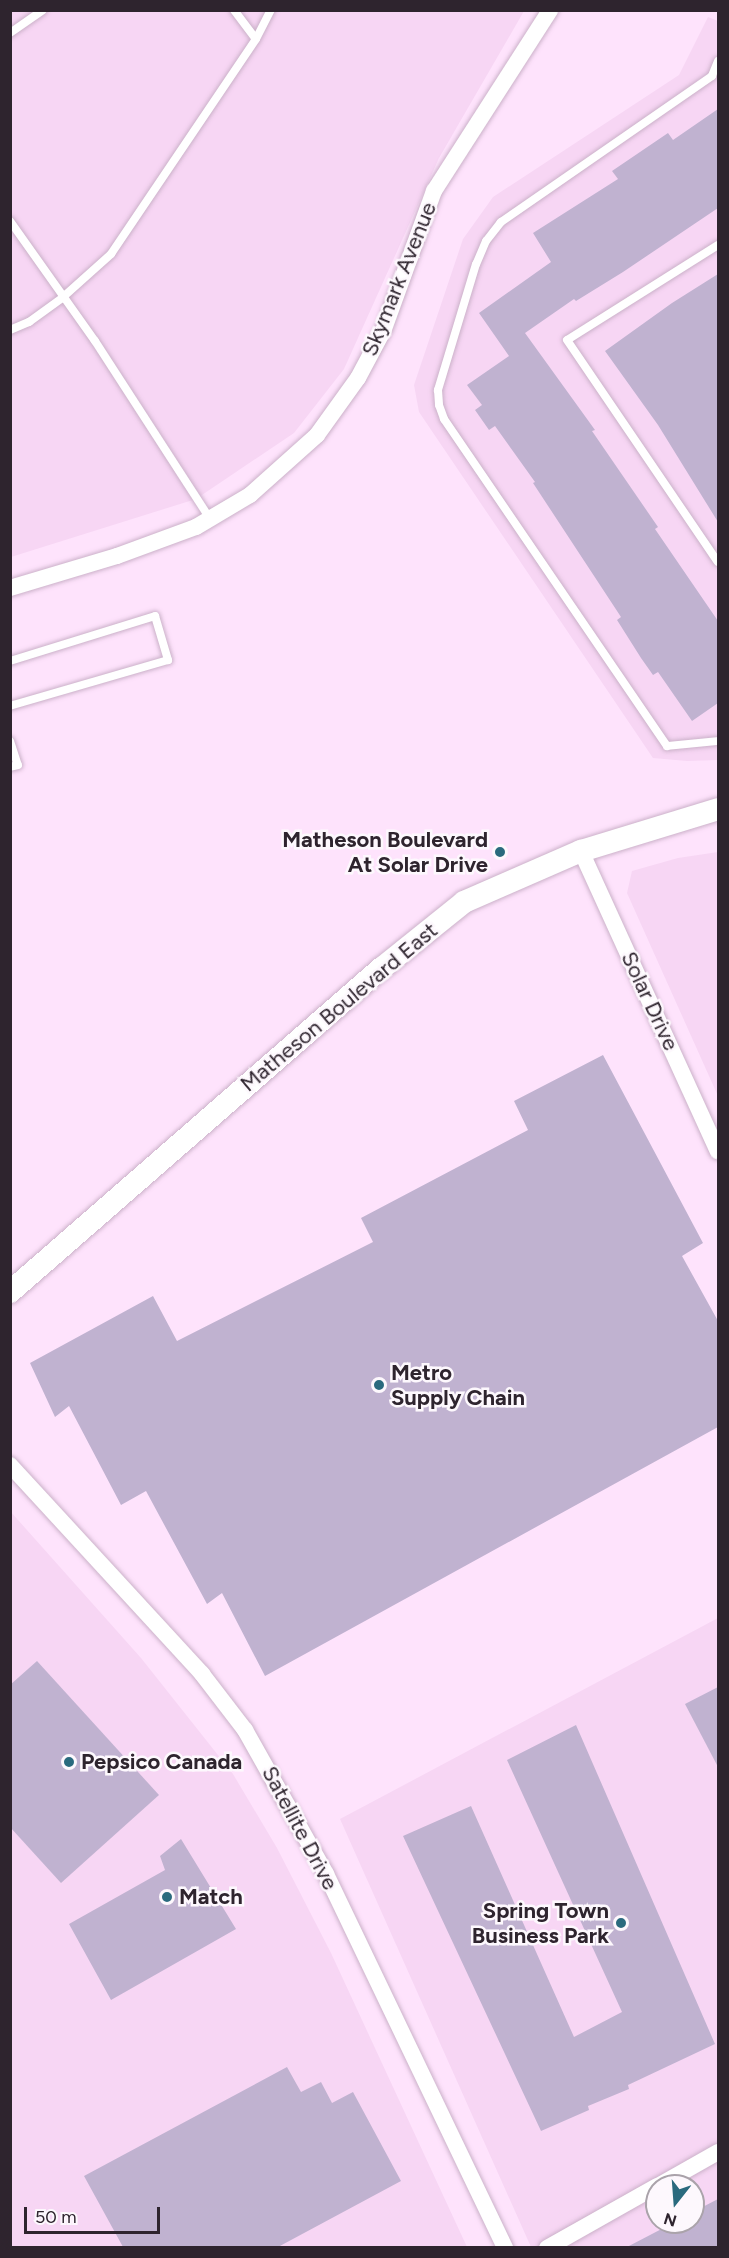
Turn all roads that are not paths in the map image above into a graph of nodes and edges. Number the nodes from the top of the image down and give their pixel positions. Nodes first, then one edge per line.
1 (43, 10) edge
2 (234, 10) edge
3 (271, 10) edge
4 (550, 10) edge
5 (10, 33) edge
6 (256, 39) junction
7 (718, 61) edge
8 (10, 221) edge
9 (718, 244) edge
10 (62, 298) junction
11 (10, 330) edge
12 (210, 519) junction
13 (718, 562) edge
14 (10, 588) edge
15 (10, 662) edge
16 (10, 706) edge
17 (10, 741) edge
18 (718, 741) edge
19 (10, 767) edge
20 (718, 810) edge
21 (581, 851) junction
22 (718, 1151) edge
23 (10, 1292) edge
24 (10, 1465) edge
25 (718, 2152) edge
26 (679, 2174) edge
27 (645, 2193) edge
28 (505, 2247) edge
29 (547, 2247) edge

1 - 5 lane
2 - 6 lane
3 - 6 lane
4 - 12 street, Skymark Avenue
6 - 10 lane
7 - 18 lane
8 - 10 lane
9 - 13 lane
10 - 11 lane
10 - 12 lane
12 - 14 street, Skymark Avenue
15 - 16 lane
17 - 19 lane
20 - 21 street, Matheson Boulevard East
21 - 22 street, Solar Drive
21 - 23 street, Matheson Boulevard East
24 - 28 street, Satellite Drive
25 - 26 street
27 - 29 street

